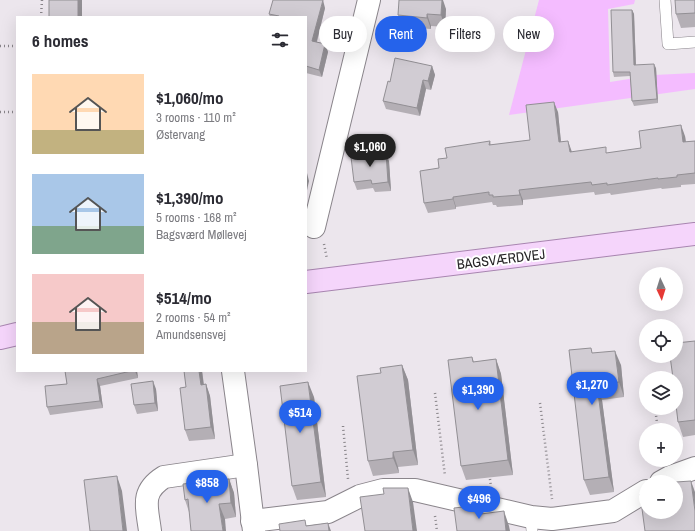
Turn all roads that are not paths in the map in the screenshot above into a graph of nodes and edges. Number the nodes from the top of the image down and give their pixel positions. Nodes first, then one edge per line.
1 (369, 0) edge
2 (665, 0) edge
3 (695, 42) edge
4 (314, 227) road end
5 (695, 234) edge
6 (307, 282) edge
7 (16, 334) edge
8 (0, 338) edge
9 (233, 372) edge
10 (246, 465) junction
11 (695, 468) edge
12 (676, 475) edge
13 (639, 495) edge
14 (532, 524) edge
15 (253, 526) edge
16 (150, 531) edge

1 - 4 street
2 - 3 lane
5 - 6 main road, BAGSVÆRDVEJ
7 - 8 main road
9 - 10 street
10 - 15 street
10 - 16 street
11 - 12 street
13 - 14 street
14 - 15 street

